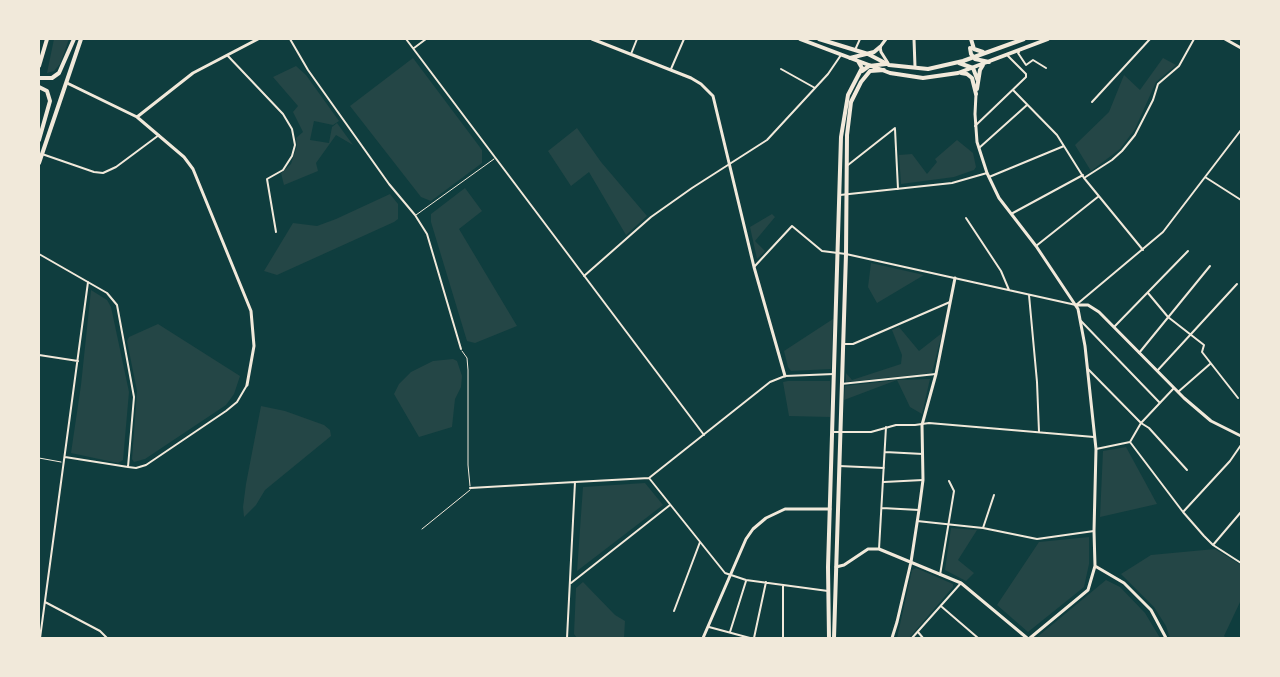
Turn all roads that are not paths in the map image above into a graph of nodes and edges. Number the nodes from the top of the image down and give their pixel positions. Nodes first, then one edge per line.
1 (47, 39) edge
2 (74, 39) edge
3 (81, 39) edge
4 (258, 39) edge
5 (290, 39) edge
6 (406, 39) edge
7 (426, 39) edge
8 (592, 39) edge
9 (637, 39) edge
10 (684, 39) edge
11 (800, 39) edge
12 (819, 39) edge
13 (860, 39) edge
14 (885, 39) edge
15 (914, 39) edge
16 (971, 39) edge
17 (1024, 39) edge
18 (1048, 39) edge
19 (1150, 39) edge
20 (1194, 39) edge
21 (1225, 39) edge
22 (880, 47) junction
23 (970, 48) junction
24 (1241, 48) edge
25 (414, 49) junction
26 (1022, 50) junction
27 (855, 51) junction
28 (990, 51) junction
29 (631, 54) junction
30 (868, 54) junction
31 (227, 55) junction
32 (841, 55) junction
33 (1008, 56) junction
34 (974, 57) junction
35 (849, 58) junction
36 (858, 61) junction
37 (992, 61) junction
38 (959, 62) junction
39 (983, 64) junction
40 (889, 65) junction
41 (39, 66) edge
42 (869, 66) junction
43 (974, 68) junction
44 (1046, 68) dead end
45 (671, 69) junction
46 (781, 69) dead end
47 (915, 69) junction
48 (884, 70) junction
49 (958, 73) junction
50 (859, 74) junction
51 (39, 78) edge
52 (978, 81) junction
53 (67, 83) junction
54 (40, 87) edge
55 (815, 88) junction
56 (1013, 90) junction
57 (976, 94) junction
58 (1092, 102) dead end
59 (1027, 105) junction
60 (137, 117) junction
61 (975, 126) junction
62 (1241, 130) edge
63 (159, 135) junction
64 (39, 140) edge
65 (1064, 146) junction
66 (979, 148) junction
67 (42, 154) junction
68 (495, 158) junction
69 (39, 163) edge
70 (730, 164) junction
71 (846, 166) junction
72 (988, 175) junction
73 (1084, 176) junction
74 (1205, 177) junction
75 (897, 189) junction
76 (846, 194) junction
77 (840, 195) junction
78 (1099, 196) junction
79 (1241, 200) edge
80 (1011, 214) junction
81 (415, 215) junction
82 (966, 218) dead end
83 (276, 232) dead end
84 (1036, 246) junction
85 (1143, 249) junction
86 (1188, 251) dead end
87 (838, 253) junction
88 (39, 254) edge
89 (846, 254) junction
90 (1210, 266) dead end
91 (754, 267) junction
92 (584, 276) junction
93 (955, 278) junction
94 (88, 282) junction
95 (1238, 284) dead end
96 (1010, 291) junction
97 (1148, 293) junction
98 (1029, 296) junction
99 (950, 302) junction
100 (1076, 305) junction
101 (1168, 317) junction
102 (1080, 319) junction
103 (1114, 327) junction
104 (1191, 334) junction
105 (842, 344) junction
106 (461, 349) joint
107 (1139, 353) junction
108 (39, 355) edge
109 (78, 361) junction
110 (1210, 364) junction
111 (1087, 368) junction
112 (1157, 371) junction
113 (834, 374) junction
114 (936, 374) junction
115 (785, 376) junction
116 (841, 384) junction
117 (248, 385) joint
118 (1174, 388) junction
119 (1178, 392) junction
120 (1238, 398) dead end
121 (1160, 403) junction
122 (1141, 423) junction
123 (922, 425) junction
124 (886, 427) junction
125 (833, 432) junction
126 (839, 432) junction
127 (1039, 432) junction
128 (704, 435) junction
129 (1241, 436) edge
130 (1095, 437) junction
131 (1130, 442) junction
132 (1241, 445) edge
133 (1096, 449) junction
134 (885, 452) junction
135 (923, 454) junction
136 (65, 457) junction
137 (39, 458) edge
138 (64, 463) junction
139 (839, 466) junction
140 (128, 467) junction
141 (884, 468) junction
142 (1187, 471) dead end
143 (648, 478) junction
144 (923, 480) junction
145 (948, 481) dead end
146 (575, 482) junction
147 (883, 482) junction
148 (470, 488) junction
149 (994, 495) dead end
150 (669, 504) junction
151 (882, 508) junction
152 (830, 509) junction
153 (919, 510) junction
154 (1183, 512) junction
155 (1241, 512) edge
156 (917, 521) junction
157 (949, 524) junction
158 (983, 528) junction
159 (422, 529) dead end
160 (1094, 531) junction
161 (700, 542) junction
162 (1213, 545) junction
163 (879, 549) junction
164 (911, 562) junction
165 (1241, 562) edge
166 (1095, 566) junction
167 (836, 567) junction
168 (940, 574) junction
169 (729, 575) junction
170 (746, 580) junction
171 (766, 582) junction
172 (571, 583) junction
173 (960, 583) junction
174 (783, 585) junction
175 (828, 591) junction
176 (45, 602) junction
177 (941, 606) junction
178 (674, 610) dead end
179 (39, 613) edge
180 (44, 614) junction
181 (707, 627) junction
182 (729, 632) junction
183 (918, 632) junction
184 (40, 638) edge
185 (107, 638) edge
186 (567, 638) edge
187 (703, 638) edge
188 (752, 638) edge
189 (783, 638) edge
190 (829, 638) edge
191 (834, 638) edge
192 (892, 638) edge
193 (912, 638) edge
194 (924, 638) edge
195 (978, 638) edge
196 (1029, 638) edge
197 (1166, 638) edge

1 - 41 main road
2 - 51 main road
3 - 53 main road
4 - 31 street
5 - 81 street
6 - 25 street
7 - 25 street
8 - 29 street
9 - 29 street
10 - 45 street
11 - 32 main road
12 - 27 main road
13 - 27 street
14 - 22 street
15 - 47 street
16 - 23 main road
16 - 28 main road
17 - 28 main road
18 - 26 main road
19 - 58 street
20 - 73 street
21 - 24 street
22 - 30 main road
22 - 40 street
23 - 34 main road
23 - 38 main road
25 - 68 street
26 - 33 main road
26 - 44 street
27 - 30 main road
28 - 34 main road
29 - 45 street
30 - 35 main road
30 - 40 main road
31 - 60 street
31 - 83 street
32 - 35 main road
32 - 55 street
33 - 37 main road
33 - 56 street
34 - 37 main road
34 - 38 main road
35 - 36 main road
36 - 42 main road
36 - 50 main road
37 - 39 main road
38 - 43 main road
38 - 47 main road
39 - 43 main road
39 - 52 main road
40 - 42 main road
40 - 47 main road
42 - 48 main road
42 - 50 main road
43 - 49 main road
43 - 52 main road
45 - 70 street
46 - 55 street
48 - 49 main road
48 - 71 main road
49 - 57 main road
50 - 77 main road
52 - 57 main road
53 - 60 street
53 - 67 main road
54 - 64 main road
55 - 70 street
56 - 59 street
56 - 61 street
57 - 61 street
59 - 65 street
59 - 66 street
60 - 63 street
61 - 66 street
62 - 74 street
63 - 67 street
63 - 117 street
65 - 72 street
65 - 73 street
66 - 72 street
67 - 69 main road
68 - 81 lane
68 - 92 street
70 - 91 street
70 - 92 street
71 - 75 street
71 - 76 main road
72 - 75 street
72 - 80 street
73 - 78 street
73 - 80 street
74 - 79 street
74 - 85 street
75 - 76 street
76 - 77 street
76 - 89 main road
77 - 87 main road
78 - 84 street
78 - 85 street
80 - 84 street
81 - 106 street
82 - 96 street
84 - 100 street
85 - 100 street
86 - 97 street
87 - 89 street
87 - 91 street
87 - 113 main road
88 - 94 street
89 - 93 street
89 - 105 main road
90 - 101 street
91 - 115 street
92 - 128 street
93 - 96 street
93 - 99 street
94 - 109 street
94 - 140 street
95 - 104 street
96 - 98 street
97 - 101 street
97 - 103 street
98 - 100 street
98 - 127 street
99 - 105 street
99 - 114 street
100 - 102 street
100 - 103 street
101 - 104 street
101 - 107 street
102 - 111 street
102 - 121 street
103 - 107 street
104 - 110 street
104 - 112 street
105 - 116 main road
106 - 148 lane
107 - 112 street
108 - 109 street
109 - 136 street
110 - 119 street
110 - 120 street
111 - 122 street
111 - 130 street
112 - 118 street
113 - 115 street
113 - 125 main road
114 - 116 street
114 - 123 street
115 - 128 street
116 - 126 main road
117 - 140 street
118 - 119 street
118 - 121 street
119 - 129 street
121 - 122 street
122 - 131 street
122 - 142 street
123 - 124 street
123 - 127 street
123 - 135 street
124 - 126 street
124 - 134 street
125 - 126 street
125 - 152 main road
126 - 139 main road
127 - 130 street
128 - 143 street
130 - 133 street
131 - 133 street
131 - 154 street
132 - 154 street
133 - 160 street
134 - 135 street
134 - 141 street
135 - 144 street
136 - 138 street
136 - 140 street
137 - 138 lane
138 - 176 street
139 - 141 street
139 - 167 main road
141 - 147 street
143 - 146 street
143 - 150 street
144 - 147 street
144 - 153 street
145 - 157 street
146 - 148 street
146 - 172 street
147 - 151 street
148 - 159 lane
149 - 158 street
150 - 161 street
150 - 172 street
151 - 153 street
151 - 163 street
152 - 169 street
152 - 175 main road
153 - 156 street
154 - 162 street
155 - 162 street
156 - 157 street
156 - 164 street
157 - 158 street
157 - 168 street
158 - 160 street
160 - 166 street
161 - 169 street
161 - 178 street
162 - 165 street
163 - 164 street
163 - 167 street
164 - 168 street
164 - 192 street
166 - 196 street
166 - 197 street
167 - 191 main road
168 - 173 street
169 - 170 street
169 - 181 street
170 - 171 street
170 - 182 street
171 - 174 street
171 - 188 street
172 - 186 street
173 - 177 street
173 - 196 street
174 - 175 street
174 - 189 street
175 - 190 main road
176 - 180 street
176 - 185 street
177 - 183 street
177 - 195 street
179 - 180 street
180 - 184 street
181 - 182 street
181 - 187 street
182 - 188 street
183 - 193 street
183 - 194 street

